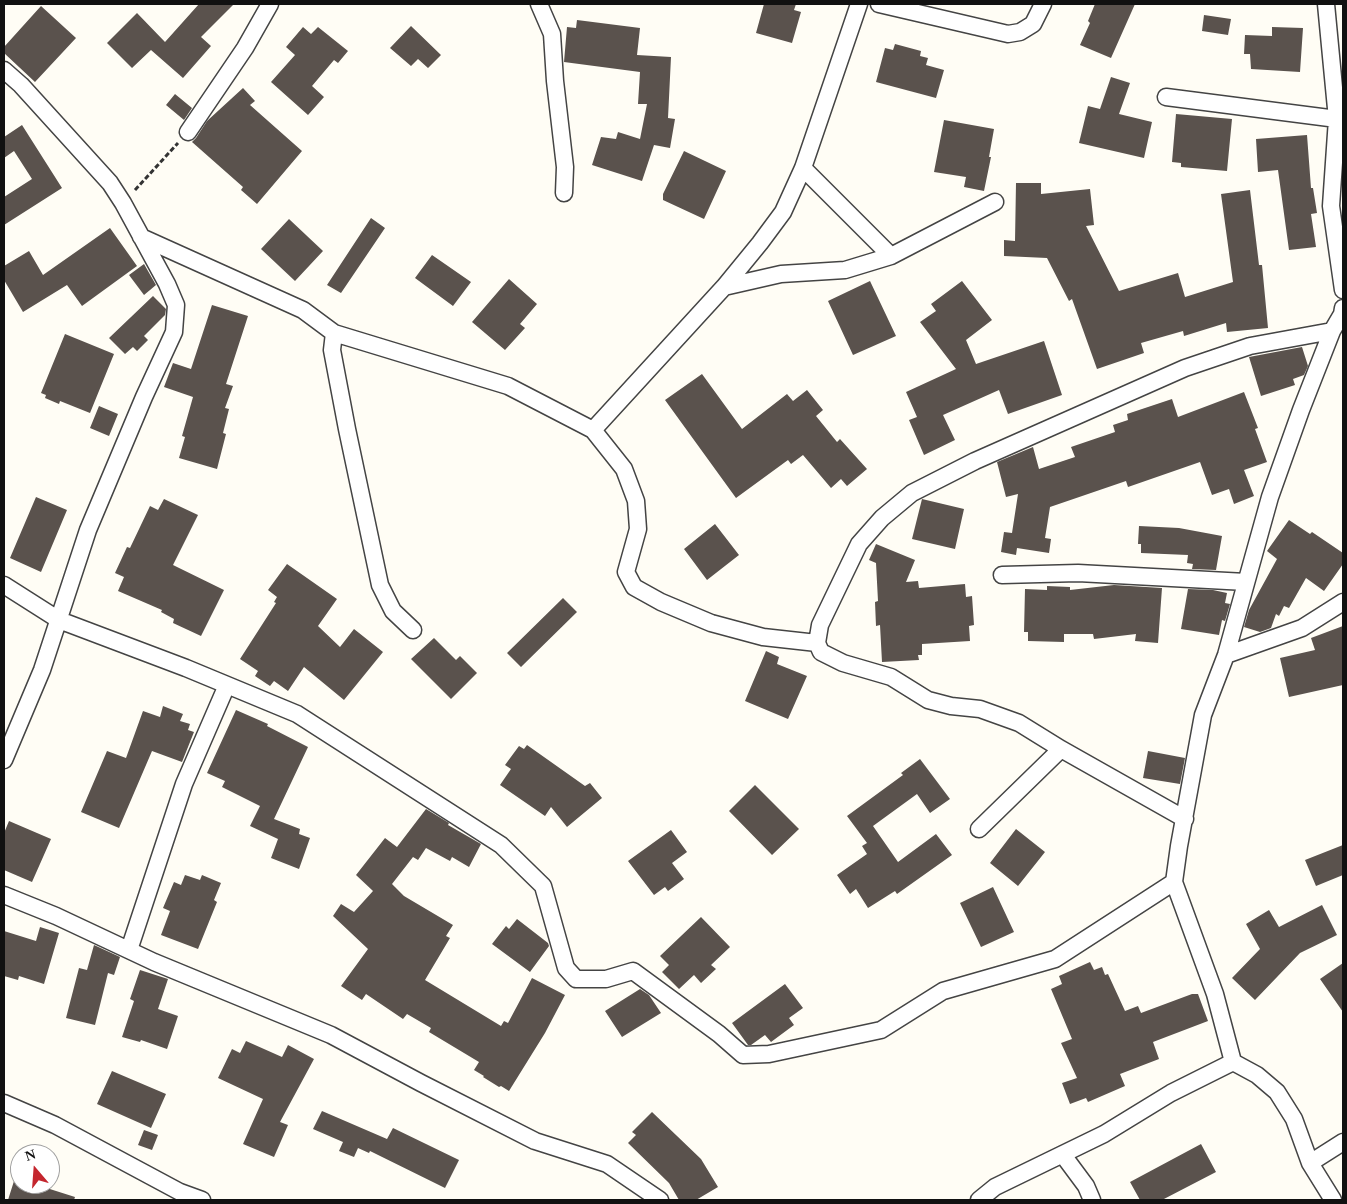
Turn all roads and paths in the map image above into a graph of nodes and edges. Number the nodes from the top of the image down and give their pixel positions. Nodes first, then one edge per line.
1 (270, 4) edge
2 (539, 4) edge
3 (859, 4) edge
4 (879, 4) edge
5 (1043, 4) edge
6 (1326, 4) edge
7 (4, 70) edge
8 (1166, 97) dead end
9 (1338, 119) junction
10 (188, 132) joint
11 (803, 168) junction
12 (564, 193) dead end
13 (995, 202) dead end
14 (122, 203) junction
15 (141, 237) junction
16 (891, 256) junction
17 (724, 287) junction
18 (1343, 290) edge
19 (1343, 308) edge
20 (1332, 332) junction
21 (334, 333) junction
22 (592, 430) junction
23 (1002, 576) dead end
24 (1246, 582) junction
25 (4, 585) edge
26 (1343, 602) edge
27 (59, 620) junction
28 (413, 630) dead end
29 (817, 643) junction
30 (1226, 655) junction
31 (227, 685) junction
32 (1061, 749) junction
33 (4, 760) edge
34 (1185, 819) junction
35 (979, 829) dead end
36 (1174, 882) junction
37 (4, 895) edge
38 (129, 950) junction
39 (1233, 1062) junction
40 (4, 1103) edge
41 (1343, 1142) edge
42 (1063, 1155) junction
43 (1310, 1163) junction
44 (177, 1196) edge
45 (202, 1200) edge
46 (660, 1200) edge
47 (978, 1200) edge
48 (1092, 1200) edge
49 (1333, 1200) edge

1 - 10 street
2 - 12 street
3 - 11 street
4 - 5 street
6 - 9 street
7 - 14 street
8 - 9 street
9 - 18 street
10 - 14 path
11 - 16 street
11 - 17 street
13 - 16 street
14 - 15 street
15 - 21 street
15 - 27 street
16 - 17 street
17 - 22 street
19 - 20 street
20 - 24 street
20 - 29 street
21 - 22 street
21 - 28 street
22 - 29 street
23 - 24 street
24 - 30 street
25 - 27 street
26 - 30 street
27 - 31 street
27 - 33 street
29 - 32 street
30 - 34 street
31 - 36 street
31 - 38 street
32 - 34 street
32 - 35 street
34 - 36 street
36 - 39 street
37 - 38 street
38 - 46 street
39 - 42 street
39 - 43 street
40 - 44 street
41 - 43 street
42 - 47 street
42 - 48 street
43 - 49 street
44 - 45 street

